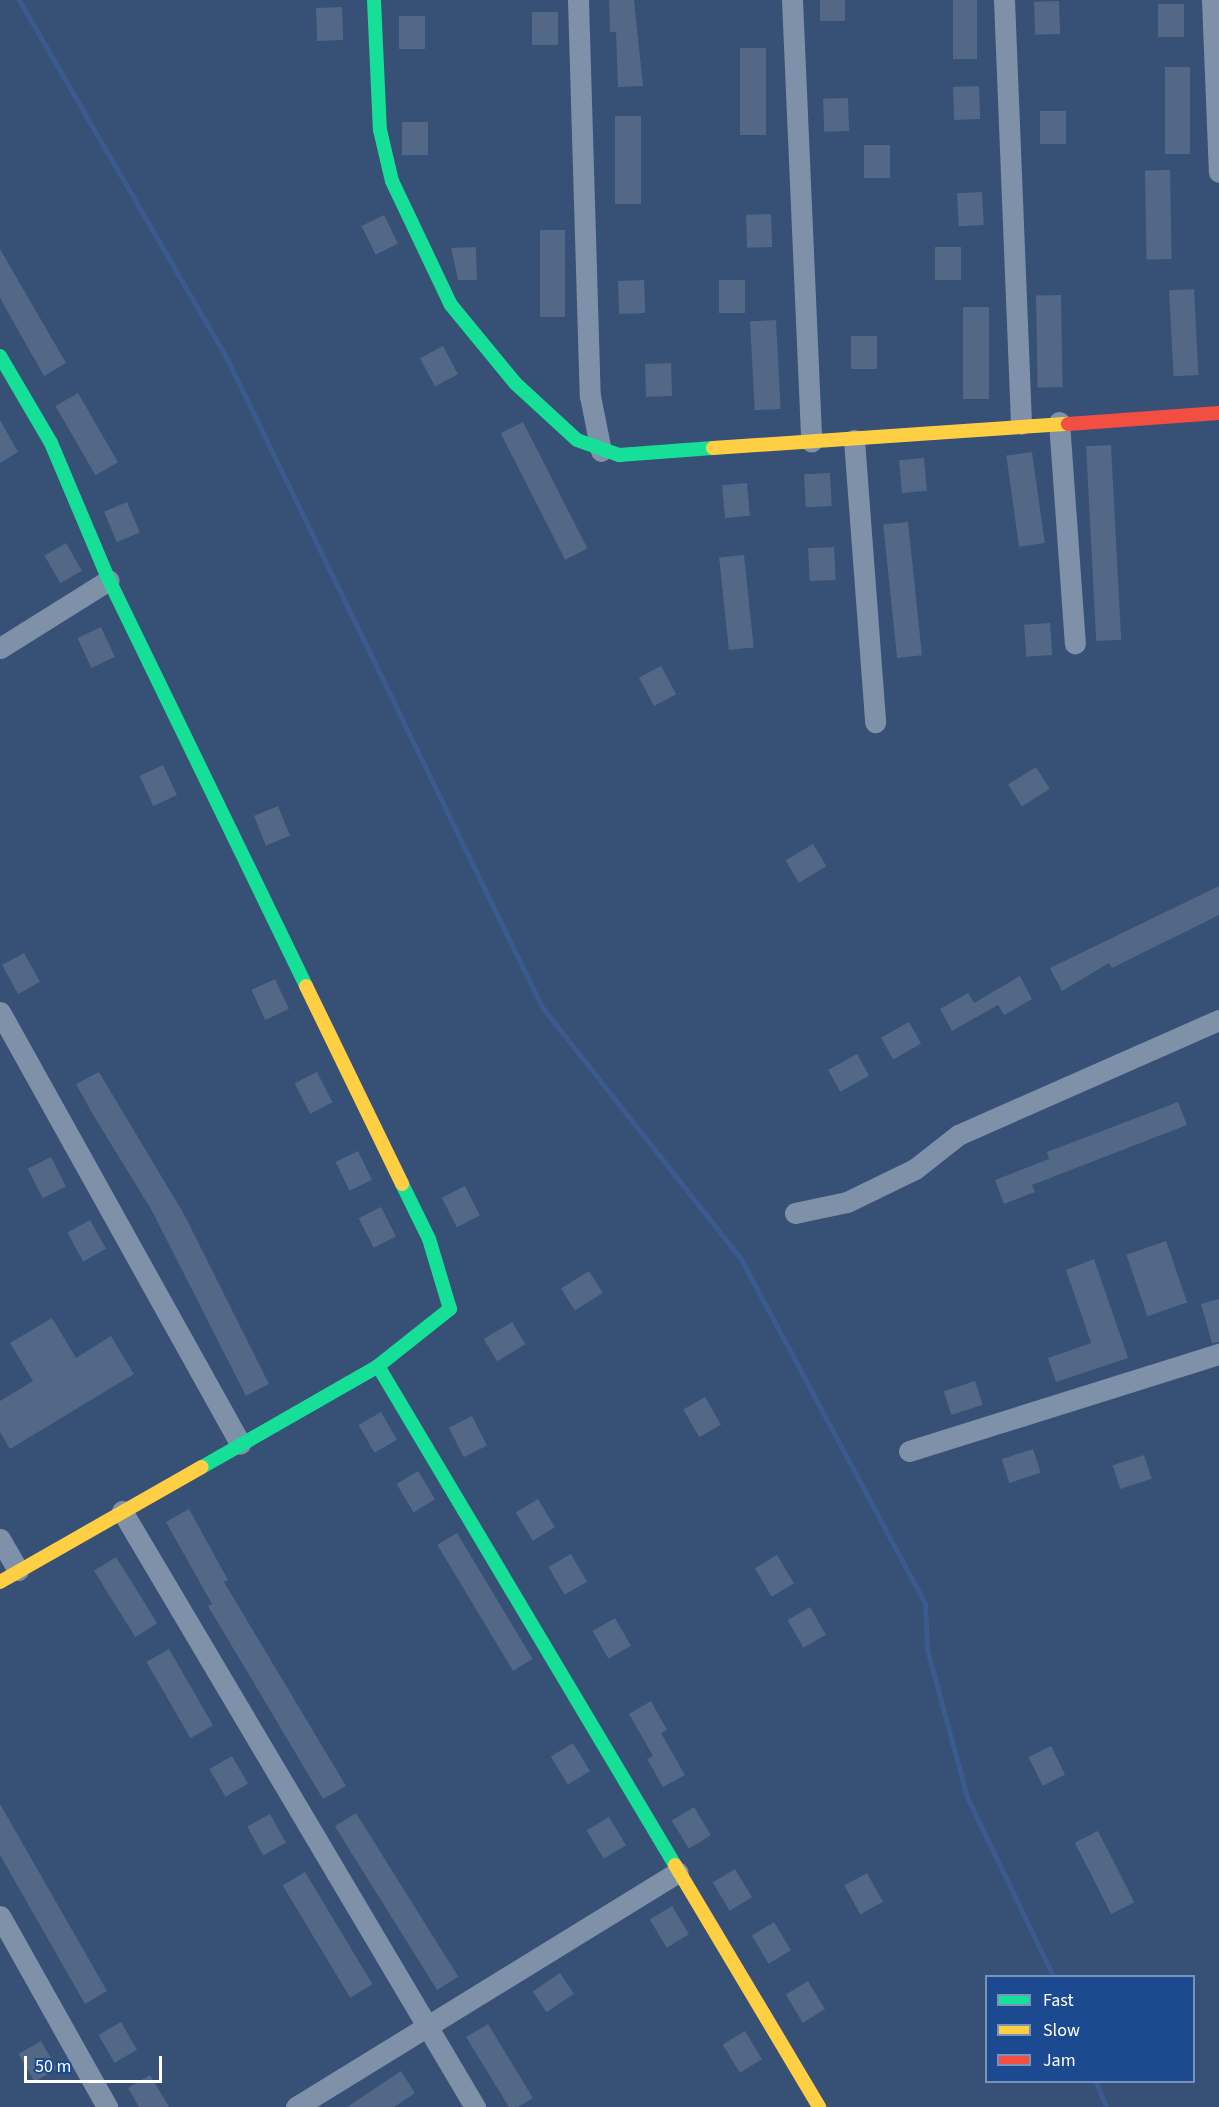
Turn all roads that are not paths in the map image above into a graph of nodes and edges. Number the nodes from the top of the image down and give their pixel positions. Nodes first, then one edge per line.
1 (374, 0) edge
2 (578, 0) edge
3 (792, 0) edge
4 (1004, 0) edge
5 (1212, 0) edge
6 (1219, 172) edge
7 (0, 356) edge
8 (1219, 413) edge
9 (1059, 422) junction
10 (1022, 424) junction
11 (854, 440) junction
12 (811, 442) junction
13 (601, 451) junction
14 (109, 580) junction
15 (1075, 643) dead end
16 (0, 648) edge
17 (875, 722) dead end
18 (0, 1012) edge
19 (1219, 1020) edge
20 (795, 1213) dead end
21 (1219, 1354) edge
22 (378, 1366) junction
23 (240, 1444) junction
24 (909, 1451) dead end
25 (122, 1511) junction
26 (0, 1539) edge
27 (18, 1570) junction
28 (0, 1582) edge
29 (678, 1872) junction
30 (0, 1916) edge
31 (424, 2029) junction
32 (107, 2107) edge
33 (296, 2107) edge
34 (475, 2107) edge
35 (819, 2107) edge

1 - 13 street
2 - 13 street
3 - 12 street
4 - 10 street
5 - 6 street
7 - 14 street
8 - 9 street
9 - 10 street
9 - 15 street
10 - 11 street
11 - 12 street
11 - 17 street
12 - 13 street
14 - 16 street
14 - 22 street
18 - 23 street
19 - 20 street
21 - 24 street
22 - 23 street
22 - 29 street
23 - 25 street
25 - 27 street
25 - 31 street
26 - 27 street
27 - 28 street
29 - 31 street
29 - 35 street
30 - 32 street
31 - 33 street
31 - 34 street

